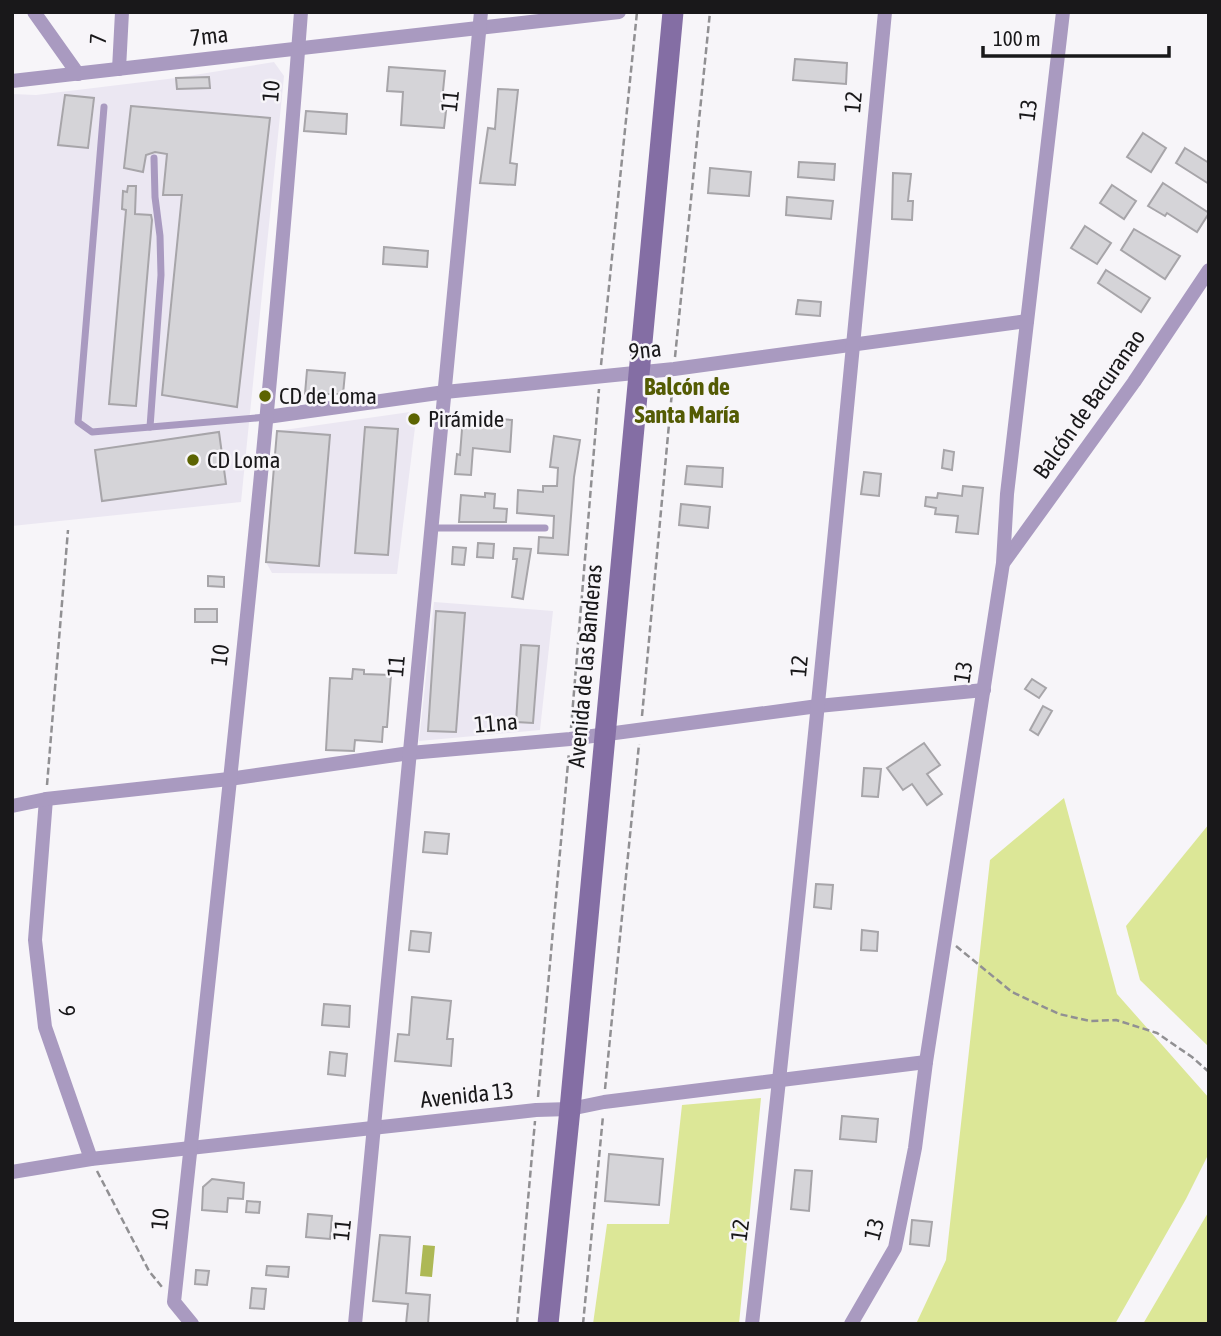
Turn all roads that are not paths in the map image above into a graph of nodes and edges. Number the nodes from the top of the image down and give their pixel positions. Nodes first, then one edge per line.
1 (34, 12) edge
2 (122, 12) edge
3 (300, 12) edge
4 (481, 12) edge
5 (619, 12) edge
6 (673, 12) edge
7 (885, 12) edge
8 (1063, 12) edge
9 (480, 28) junction
10 (298, 49) junction
11 (119, 69) junction
12 (78, 74) junction
13 (12, 81) edge
14 (104, 107) dead end
15 (154, 158) dead end
16 (1209, 270) edge
17 (1027, 321) junction
18 (853, 344) junction
19 (638, 373) junction
20 (444, 392) junction
21 (267, 417) junction
22 (150, 427) junction
23 (432, 528) junction
24 (545, 528) dead end
25 (1003, 563) junction
26 (984, 691) junction
27 (818, 706) junction
28 (605, 734) junction
29 (410, 753) junction
30 (229, 779) junction
31 (46, 799) junction
32 (12, 806) edge
33 (926, 1062) junction
34 (780, 1080) junction
35 (570, 1109) junction
36 (375, 1128) junction
37 (191, 1148) junction
38 (91, 1159) junction
39 (12, 1172) edge
40 (192, 1324) edge
41 (355, 1324) edge
42 (548, 1324) edge
43 (752, 1324) edge
44 (850, 1324) edge

1 - 12 street
2 - 11 street, 7
3 - 10 street, 10
4 - 9 street, 11
5 - 9 street, 7ma
6 - 19 street, Avenida de las Banderas
7 - 18 street, 12
8 - 17 street, 13
9 - 10 street, 7ma
9 - 20 street, 11
10 - 11 street, 7ma
10 - 21 street, 10
11 - 12 street, 7ma
12 - 13 street, 7ma
14 - 22 lane
15 - 22 lane
16 - 25 street, Balcón de Bacuranao
17 - 18 street, 9na
17 - 25 street, 13
18 - 19 street, 9na
18 - 27 street, 12
19 - 20 street, 9na
19 - 28 street, Avenida de las Banderas
20 - 21 street, 9na
20 - 23 street, 11
21 - 22 lane
21 - 30 street, 10
23 - 24 lane
23 - 29 street, 11
25 - 26 street, 13
26 - 27 street, 11na
26 - 33 street, 13
27 - 28 street, 11na
27 - 34 street, 12
28 - 29 street, 11na
28 - 35 street, Avenida de las Banderas
29 - 30 street, 11na
29 - 36 street, 11
30 - 31 street, 11na
30 - 37 street, 10
31 - 32 street, 11na
31 - 38 street, 9
33 - 34 street, Avenida 13
33 - 44 street, 13
34 - 35 street, Avenida 13
34 - 43 street, 12
35 - 36 street, Avenida 13
35 - 42 street, Avenida de las Banderas
36 - 37 street, Avenida 13
36 - 41 street, 11
37 - 38 street, Avenida 13
37 - 40 street, 10
38 - 39 street, Avenida 13

